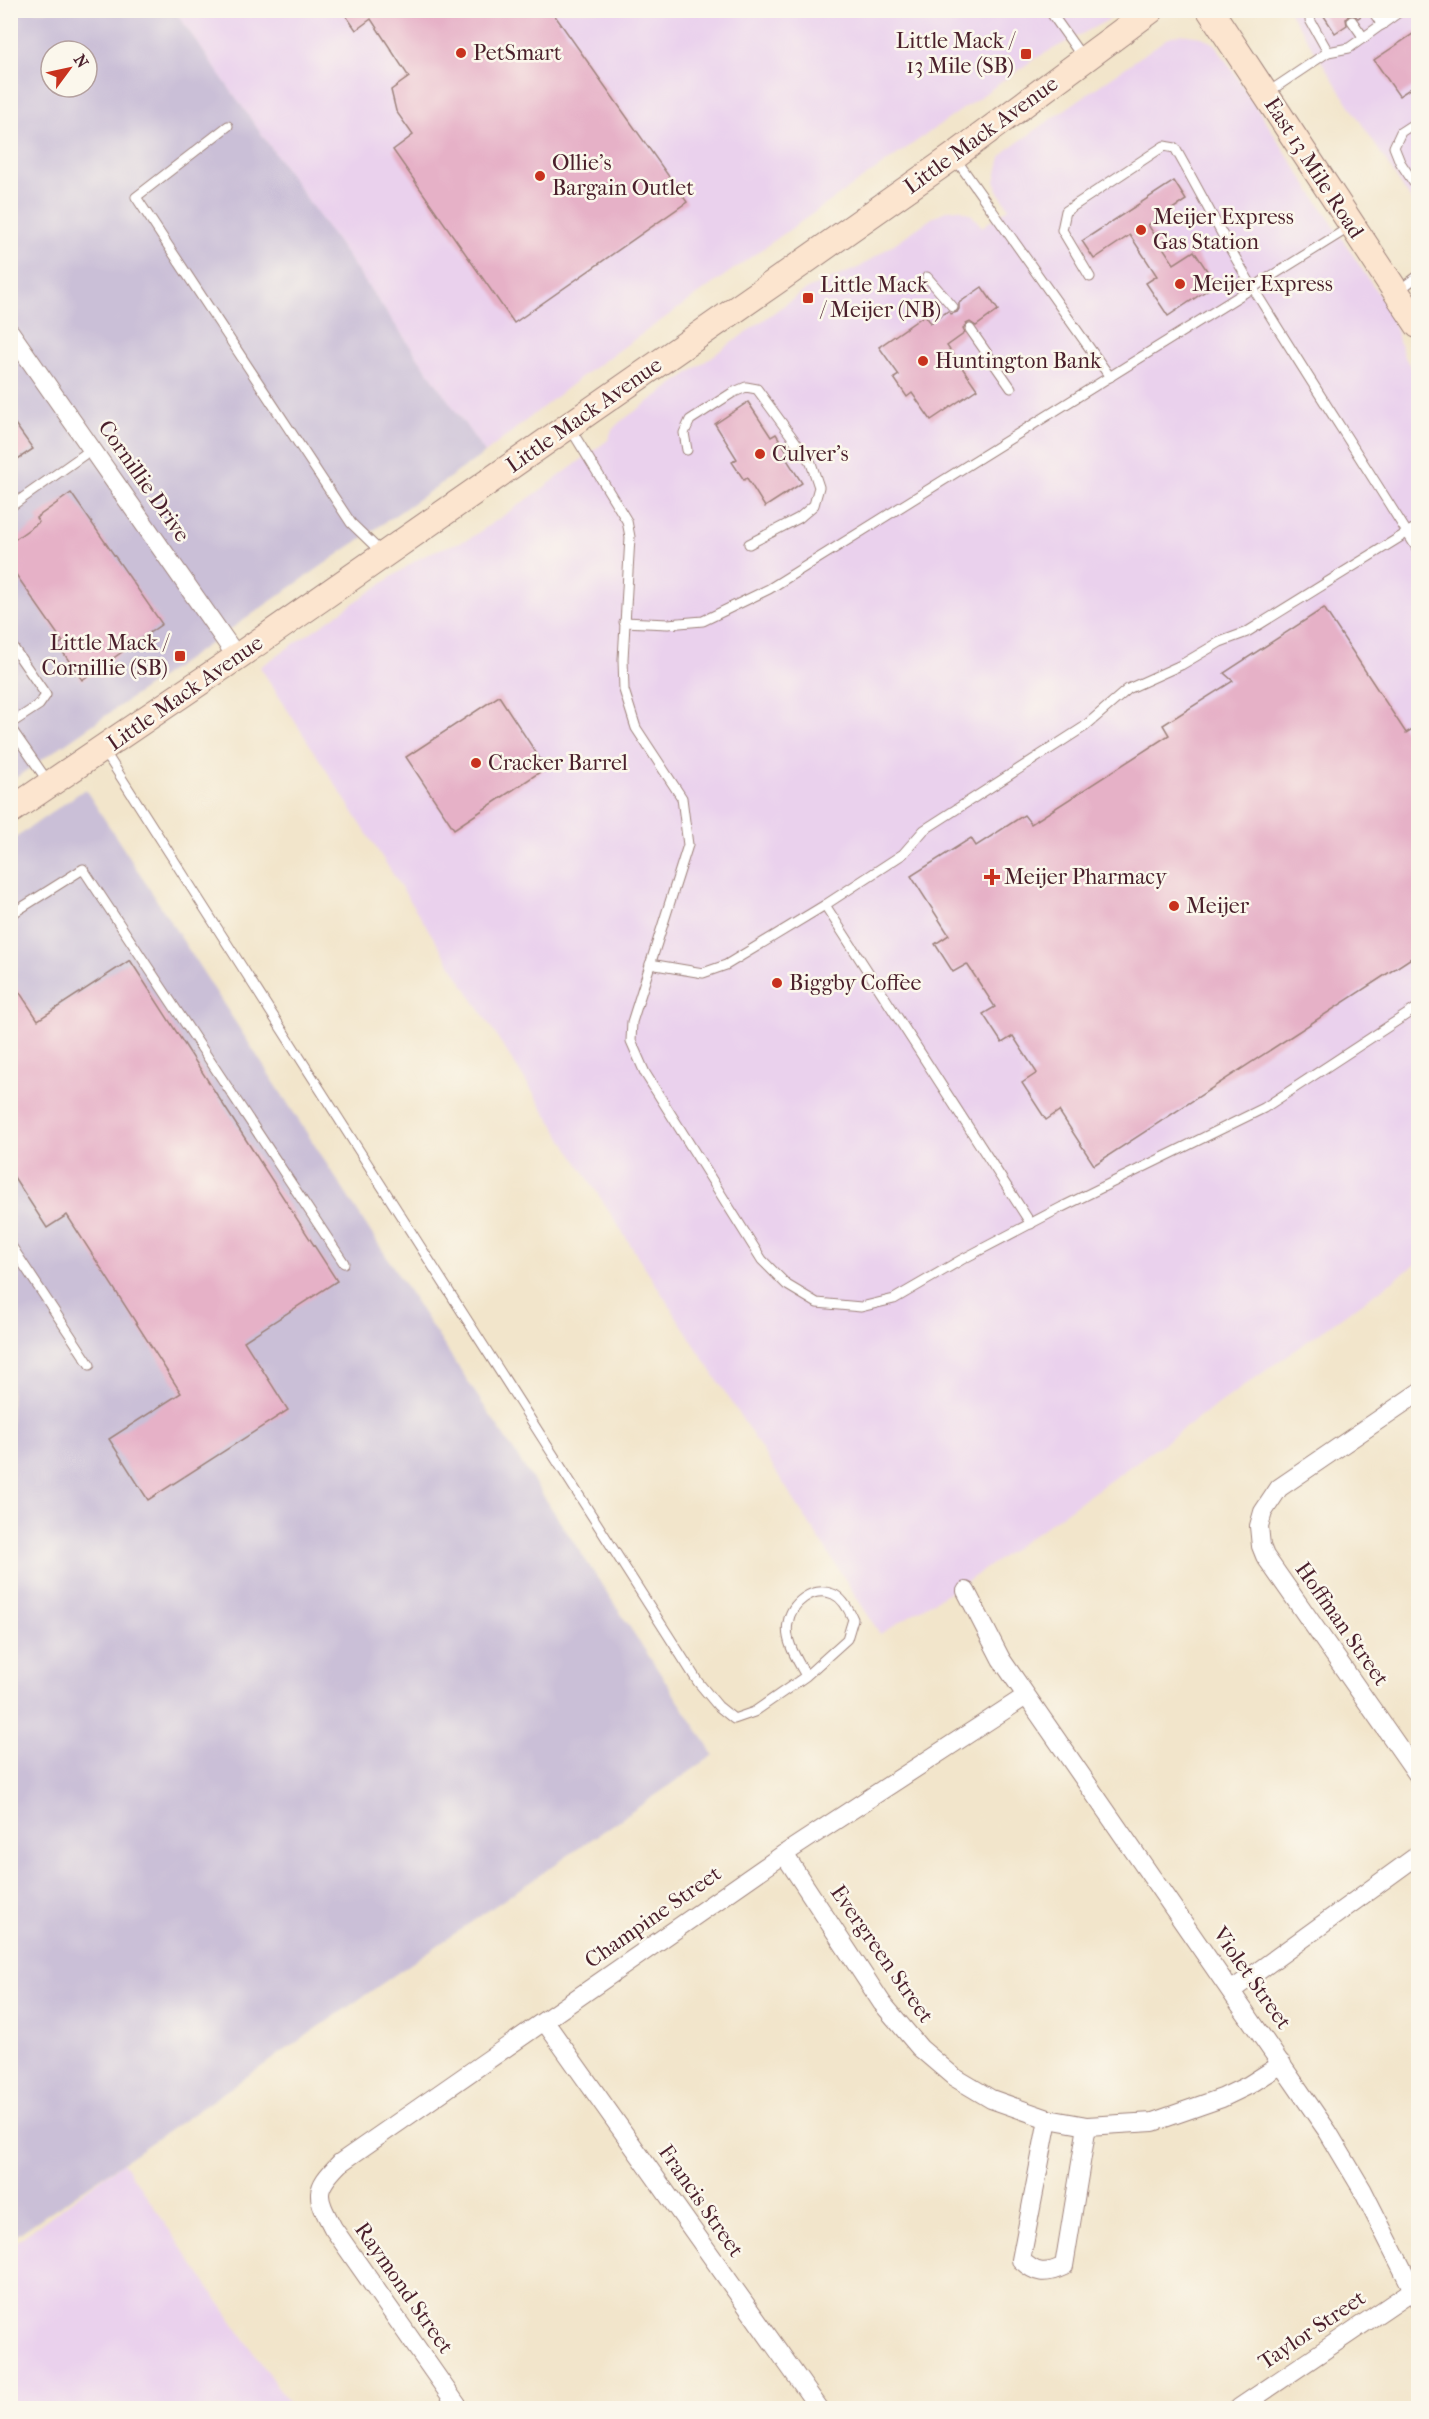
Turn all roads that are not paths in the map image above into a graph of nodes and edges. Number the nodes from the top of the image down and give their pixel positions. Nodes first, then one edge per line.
1 (1049, 10) edge
2 (1151, 10) edge
3 (1210, 10) edge
4 (1311, 10) edge
5 (1372, 10) edge
6 (1400, 11) edge
7 (1352, 21) dead end
8 (1382, 25) junction
9 (1364, 38) junction
10 (1328, 52) junction
11 (1084, 59) junction
12 (1266, 94) junction
13 (1419, 121) edge
14 (228, 126) dead end
15 (954, 156) junction
16 (1419, 189) edge
17 (1352, 226) junction
18 (1419, 276) edge
19 (927, 277) dead end
20 (1090, 277) dead end
21 (1253, 287) junction
22 (1396, 292) junction
23 (953, 307) dead end
24 (1419, 325) edge
25 (970, 329) dead end
26 (10, 332) edge
27 (1110, 377) junction
28 (1011, 388) dead end
29 (569, 426) junction
30 (92, 449) junction
31 (687, 450) dead end
32 (10, 507) edge
33 (1419, 526) edge
34 (1408, 533) junction
35 (749, 544) dead end
36 (1419, 550) edge
37 (384, 555) junction
38 (624, 622) junction
39 (10, 643) edge
40 (237, 657) junction
41 (10, 725) edge
42 (103, 749) junction
43 (51, 785) junction
44 (10, 811) edge
45 (825, 905) junction
46 (10, 915) edge
47 (650, 964) junction
48 (1419, 1007) edge
49 (1031, 1224) junction
50 (10, 1244) edge
51 (344, 1263) dead end
52 (90, 1365) dead end
53 (1419, 1393) edge
54 (966, 1591) dead end
55 (806, 1676) junction
56 (1026, 1696) junction
57 (1419, 1775) edge
58 (784, 1854) junction
59 (1419, 1856) edge
60 (1232, 1991) junction
61 (545, 2022) junction
62 (1282, 2064) junction
63 (1048, 2120) junction
64 (1087, 2126) junction
65 (319, 2190) joint
66 (1416, 2295) edge
67 (459, 2409) edge
68 (819, 2409) edge
69 (1239, 2409) edge

1 - 11 lane
2 - 11 main road, Little Mack Avenue
3 - 12 main road, East 13 Mile Road
4 - 10 lane
5 - 8 lane
6 - 8 lane
7 - 9 lane
8 - 9 lane
9 - 10 lane
10 - 12 lane
11 - 15 main road, Little Mack Avenue
12 - 17 main road, East 13 Mile Road
13 - 16 lane
14 - 37 lane
15 - 27 lane
15 - 29 main road, Little Mack Avenue
17 - 21 lane
17 - 22 main road, East 13 Mile Road
18 - 22 lane
19 - 23 lane
20 - 21 lane
21 - 27 lane
21 - 34 lane
22 - 24 main road, East 13 Mile Road
25 - 28 lane
26 - 30 street, Cornillie Drive
27 - 38 lane
29 - 37 main road, Little Mack Avenue
29 - 38 lane
30 - 32 lane
30 - 40 street, Cornillie Drive
31 - 35 lane
33 - 34 lane
34 - 36 lane
34 - 45 lane
37 - 40 main road, Little Mack Avenue
38 - 47 lane
39 - 41 lane
40 - 42 main road, Little Mack Avenue
41 - 43 lane
42 - 43 main road, Little Mack Avenue
42 - 55 lane
43 - 44 main road, Little Mack Avenue
45 - 47 lane
45 - 49 lane
46 - 51 lane
47 - 49 lane
48 - 49 lane
50 - 52 lane
53 - 57 street, Hoffman Street
54 - 56 street, Violet Street
55 - 55 lane
56 - 58 street, Champine Street
56 - 60 street, Violet Street
58 - 61 street, Champine Street
58 - 63 street, Evergreen Street
59 - 60 street
60 - 62 street, Violet Street
61 - 65 street, Champine Street
61 - 68 street, Francis Street
62 - 64 street, Evergreen Street
62 - 66 street, Violet Street
63 - 64 street, Evergreen Street
63 - 64 street
65 - 67 street, Raymond Street
66 - 69 street, Taylor Street

